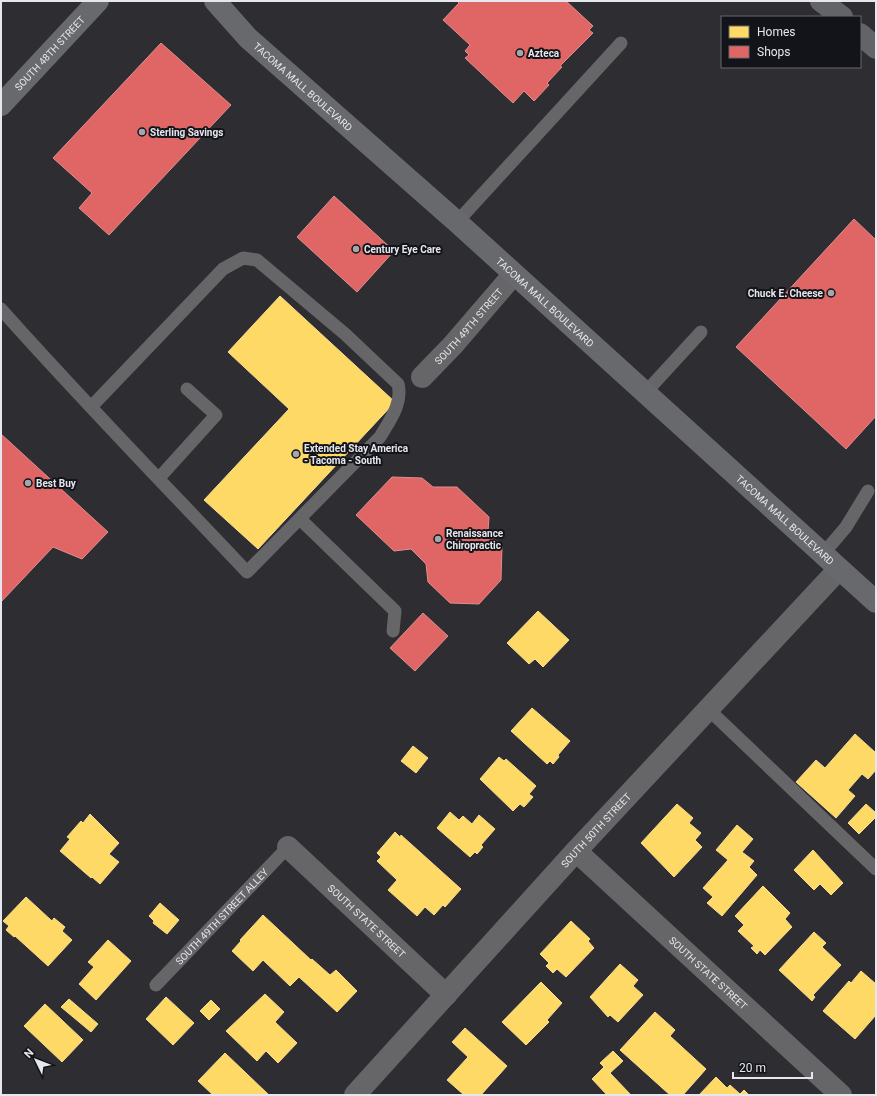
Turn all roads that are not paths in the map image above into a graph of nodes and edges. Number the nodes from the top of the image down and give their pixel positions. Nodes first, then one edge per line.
1 (98, 1) edge
2 (215, 1) edge
3 (861, 34) edge
4 (861, 34) edge
5 (621, 43) dead end
6 (876, 44) edge
7 (876, 48) edge
8 (1, 105) edge
9 (457, 222) junction
10 (514, 274) junction
11 (1, 309) edge
12 (701, 332) dead end
13 (422, 378) dead end
14 (187, 389) dead end
15 (645, 393) junction
16 (91, 407) junction
17 (159, 478) junction
18 (868, 491) dead end
19 (300, 519) junction
20 (823, 554) junction
21 (839, 569) junction
22 (876, 602) edge
23 (393, 631) dead end
24 (708, 709) junction
25 (288, 847) joint
26 (576, 850) junction
27 (876, 869) edge
28 (156, 985) dead end
29 (446, 995) junction
30 (355, 1095) edge
31 (841, 1095) edge

1 - 8 main road, SOUTH 48TH STREET
2 - 9 main road, TACOMA MALL BOULEVARD
3 - 6 highway
4 - 7 highway
5 - 9 lane
9 - 10 main road, TACOMA MALL BOULEVARD
10 - 13 street, SOUTH 49TH STREET
10 - 15 main road, TACOMA MALL BOULEVARD
11 - 16 lane
12 - 15 lane
14 - 17 lane
15 - 20 main road, TACOMA MALL BOULEVARD
16 - 17 lane
16 - 19 lane
17 - 19 lane
18 - 20 lane
19 - 23 lane
20 - 21 main road, TACOMA MALL BOULEVARD
21 - 22 main road, TACOMA MALL BOULEVARD
21 - 24 street, SOUTH 50TH STREET
24 - 26 street, SOUTH 50TH STREET
24 - 27 lane
25 - 28 lane, SOUTH 49TH STREET ALLEY
25 - 29 street, SOUTH STATE STREET
26 - 29 street, SOUTH 50TH STREET
26 - 31 street, SOUTH STATE STREET
29 - 30 street, SOUTH 50TH STREET

